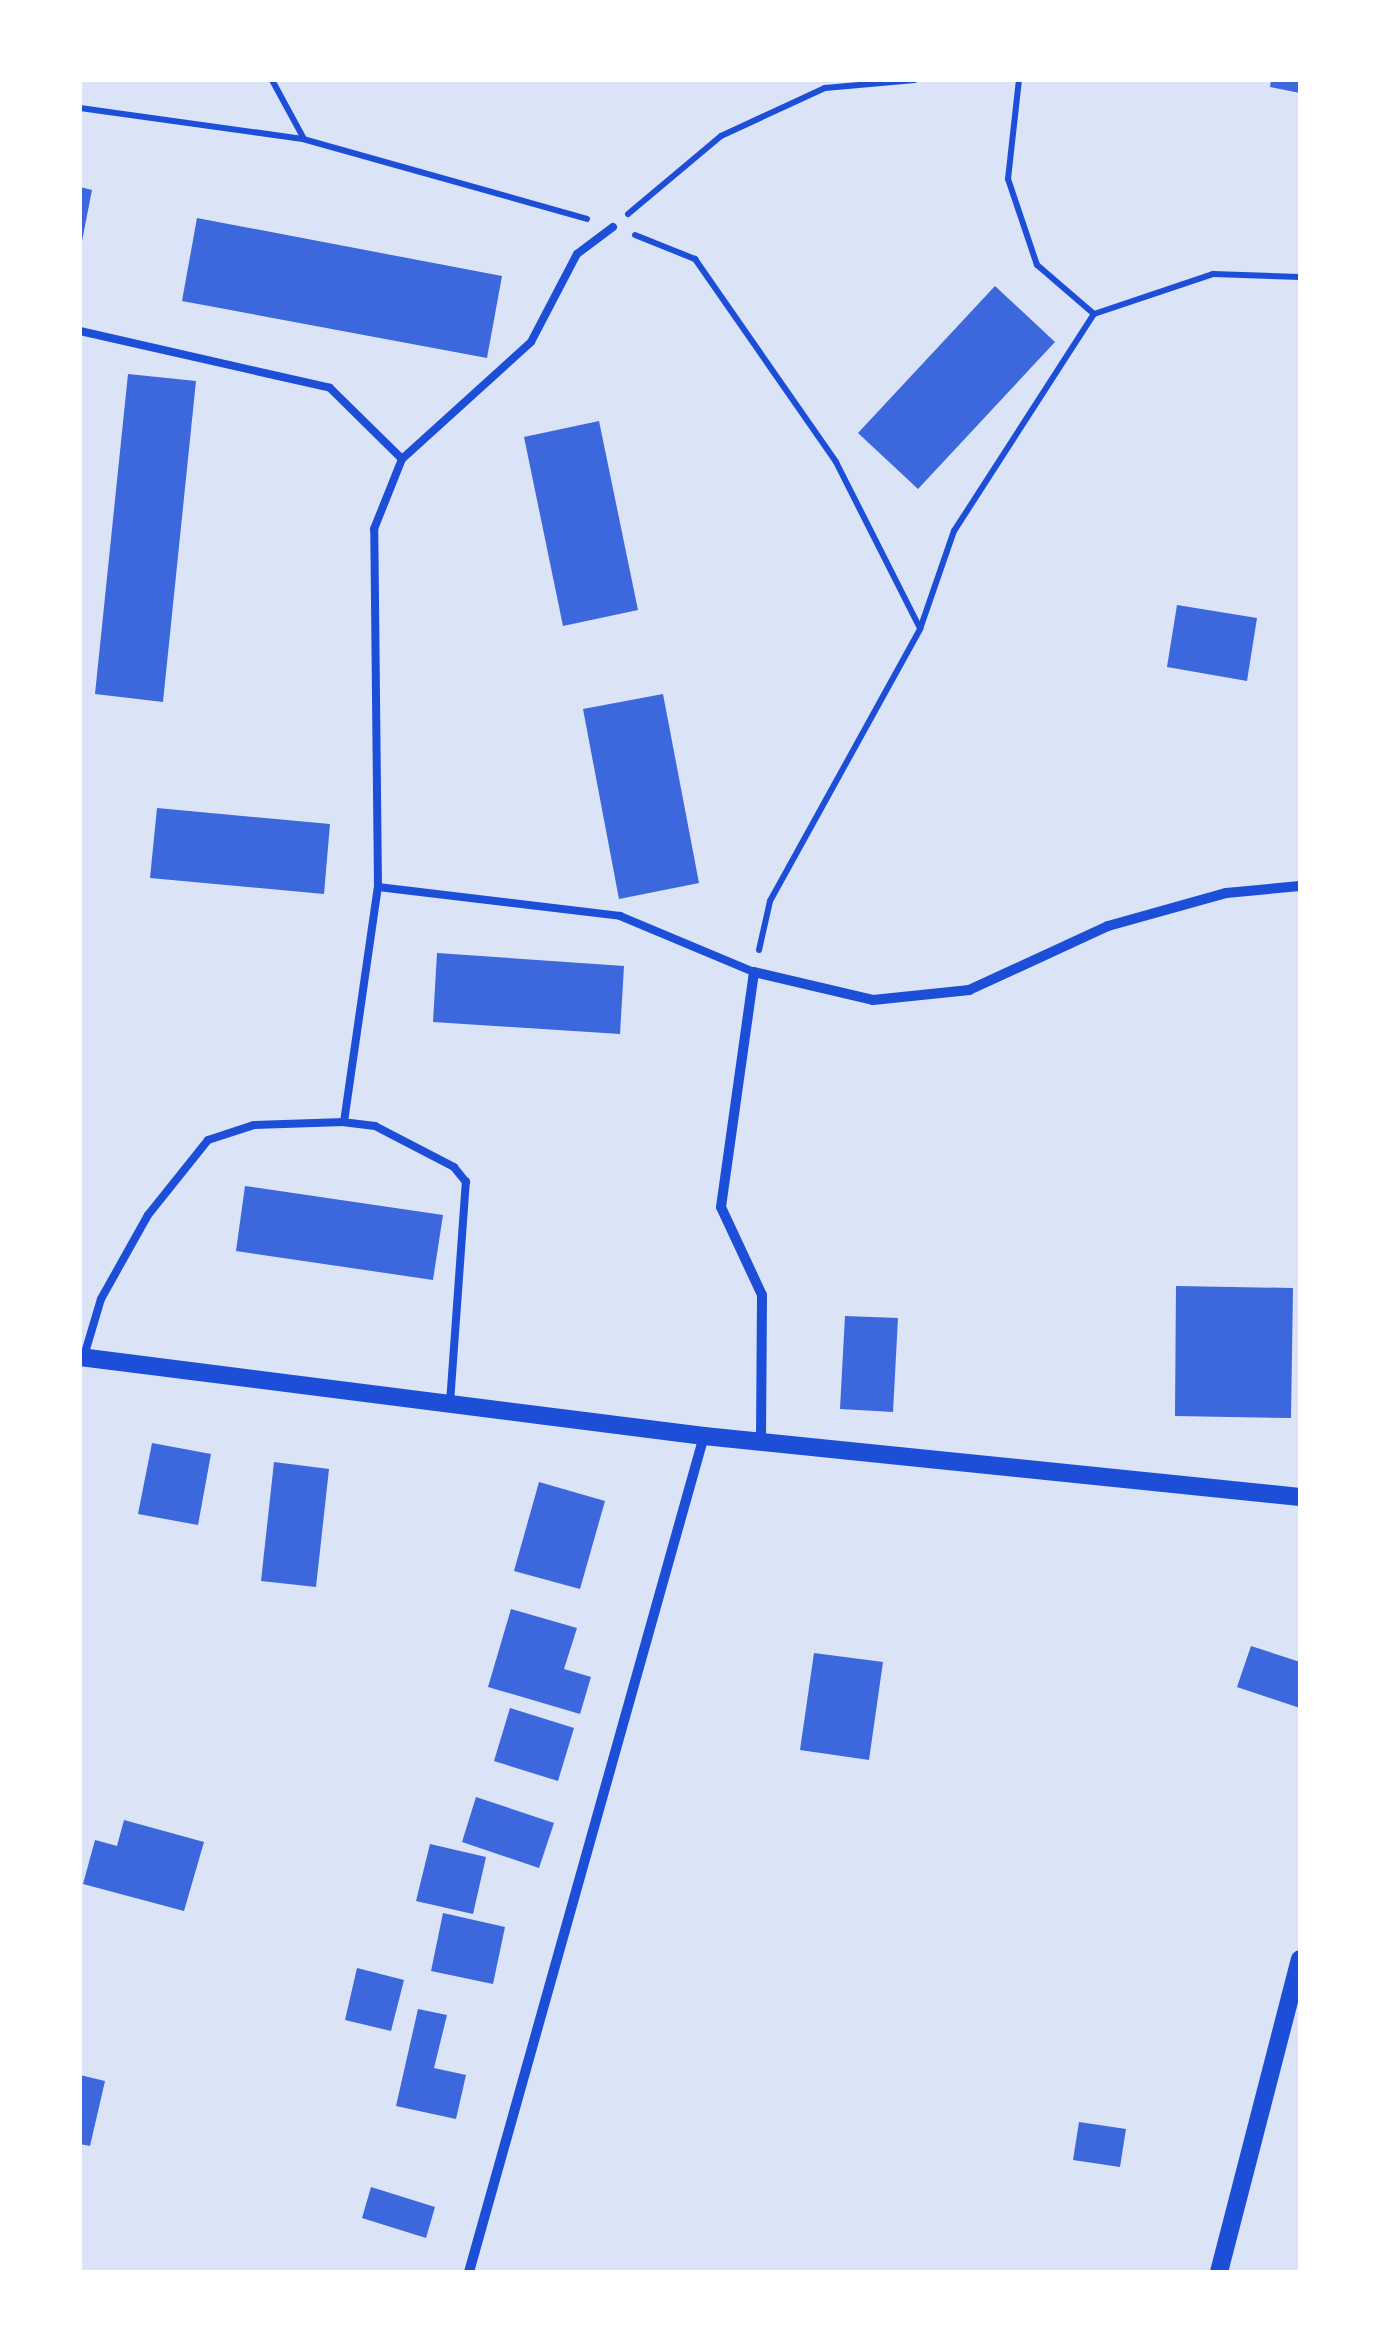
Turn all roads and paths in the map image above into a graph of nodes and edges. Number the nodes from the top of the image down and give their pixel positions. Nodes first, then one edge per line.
1 (272, 80) edge
2 (915, 80) edge
3 (1019, 80) edge
4 (80, 108) edge
5 (303, 138) junction
6 (613, 227) junction
7 (1300, 277) edge
8 (1094, 314) junction
9 (80, 331) edge
10 (402, 459) junction
11 (920, 629) junction
12 (1300, 886) edge
13 (378, 887) junction
14 (754, 972) junction
15 (344, 1122) junction
16 (82, 1357) edge
17 (450, 1403) junction
18 (704, 1436) junction
19 (761, 1439) junction
20 (1300, 1496) edge
21 (1300, 1958) edge
22 (469, 2272) edge
23 (1219, 2272) edge

1 - 5 path
2 - 6 path
3 - 8 path
4 - 5 path
5 - 6 path
6 - 10 lane
6 - 11 path
7 - 8 path
8 - 11 path
9 - 10 lane
10 - 13 lane
11 - 14 path
12 - 14 street
13 - 14 lane
13 - 15 lane
14 - 19 street
15 - 16 lane
15 - 17 lane
16 - 17 street
17 - 18 street
18 - 19 street
18 - 22 street
19 - 20 street
21 - 23 street

